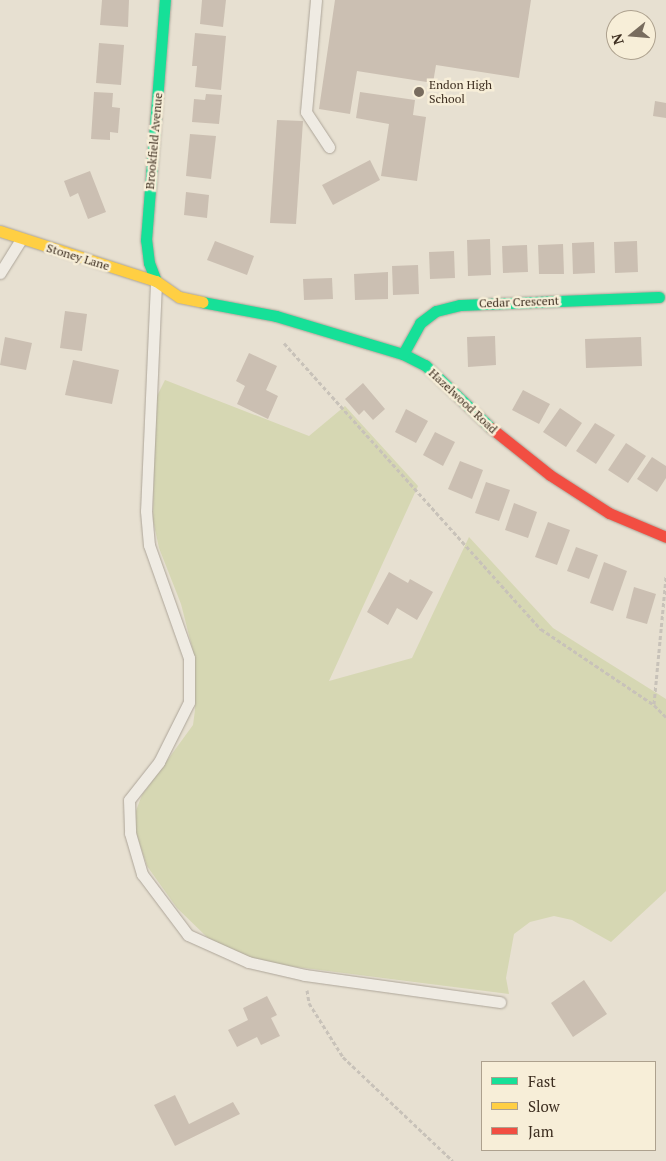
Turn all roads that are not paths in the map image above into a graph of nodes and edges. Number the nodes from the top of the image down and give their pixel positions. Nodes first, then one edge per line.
1 (166, 0) edge
2 (316, 0) edge
3 (328, 147) dead end
4 (0, 231) edge
5 (21, 240) junction
6 (0, 273) edge
7 (156, 281) junction
8 (659, 298) dead end
9 (403, 354) junction
10 (666, 537) edge
11 (500, 1002) dead end

1 - 7 street, Brookfield Avenue
2 - 3 lane
4 - 5 street, Stoney Lane
5 - 6 lane
5 - 7 street, Stoney Lane
7 - 9 street, Hazelwood Road
7 - 11 lane
8 - 9 street, Cedar Crescent
9 - 10 street, Hazelwood Road

